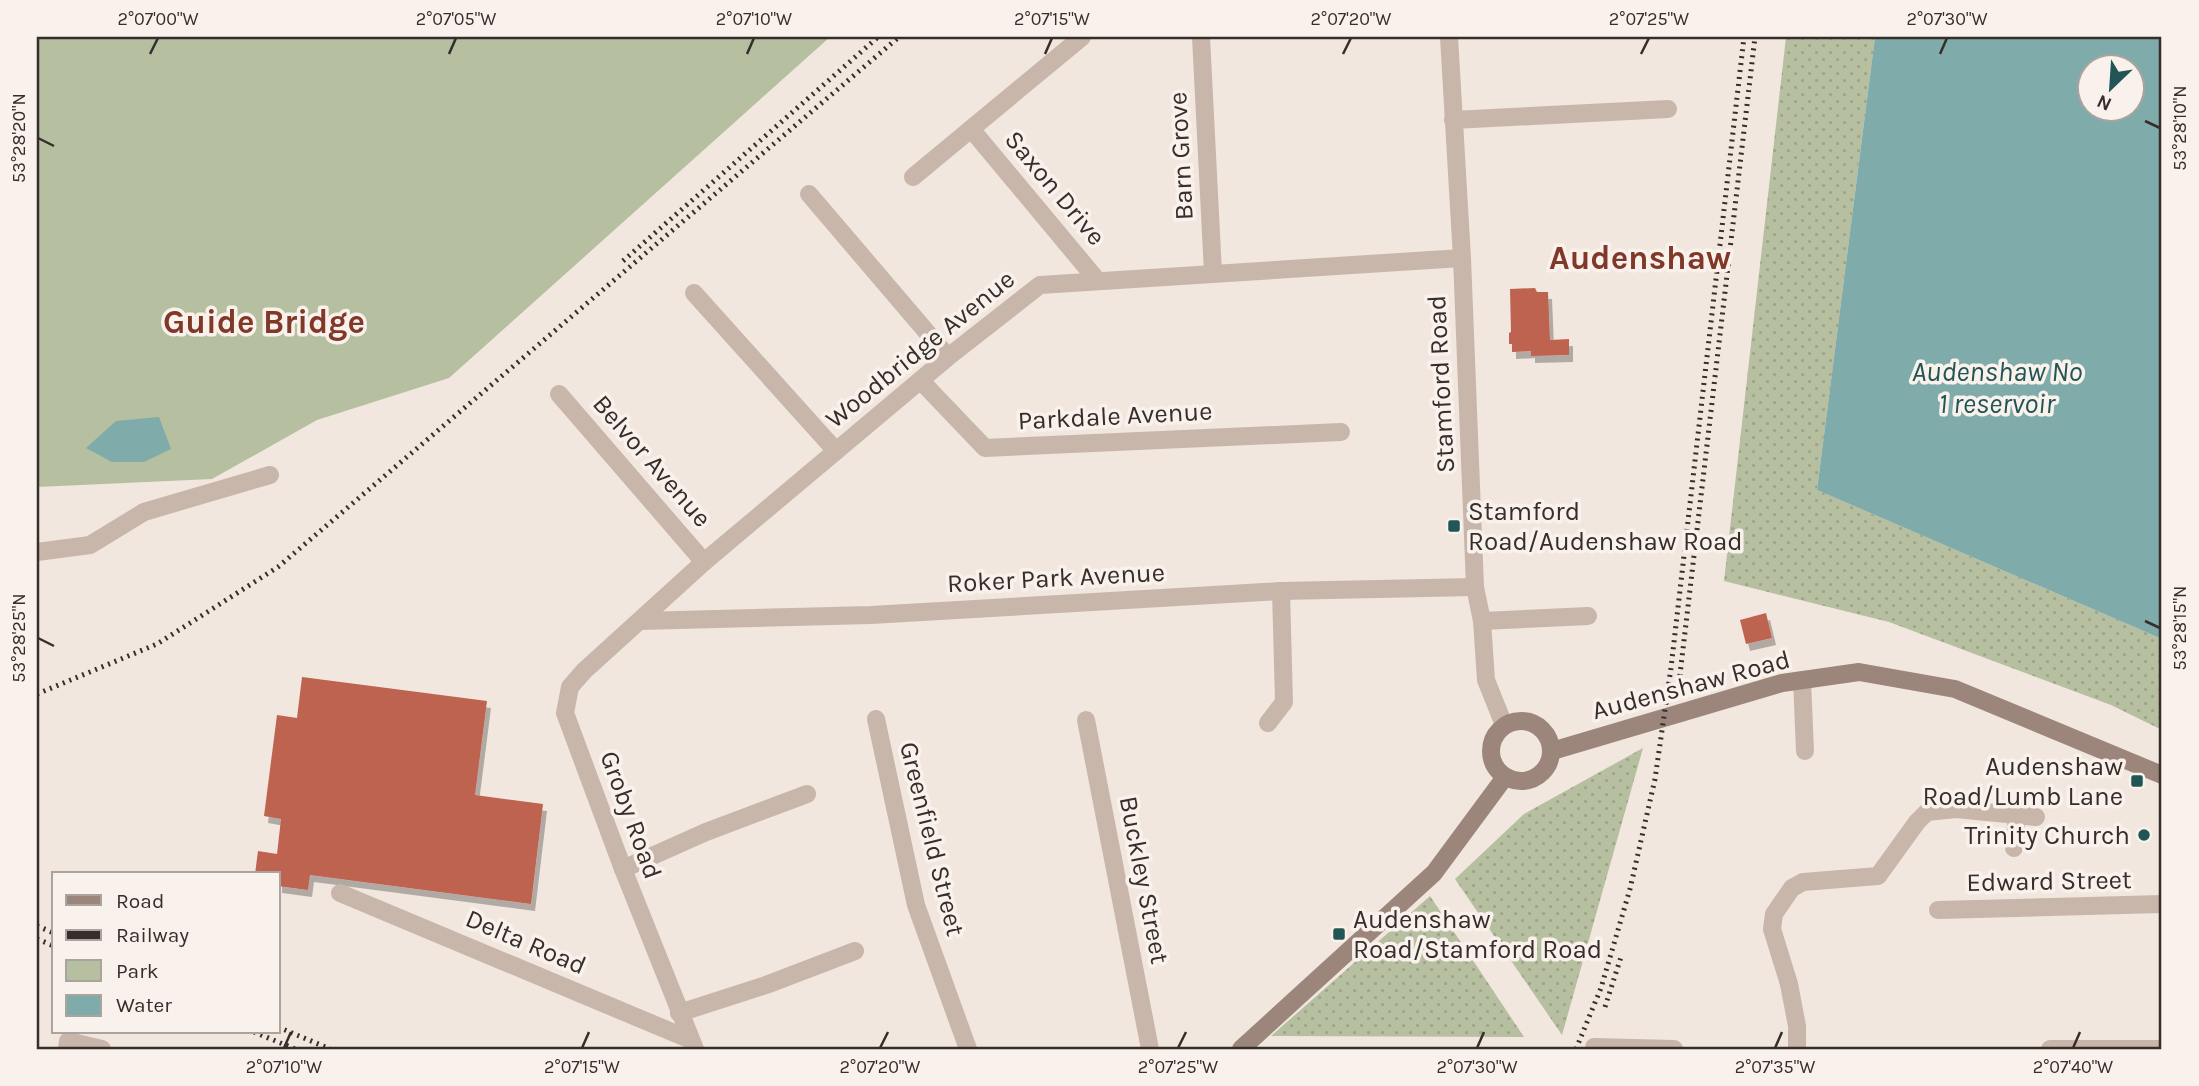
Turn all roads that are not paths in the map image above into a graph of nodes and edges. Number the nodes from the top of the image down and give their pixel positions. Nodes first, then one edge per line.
1 (1082, 37) edge
2 (1201, 37) edge
3 (1449, 37) edge
4 (1668, 109) dead end
5 (1453, 120) junction
6 (972, 130) junction
7 (914, 177) dead end
8 (809, 194) dead end
9 (1462, 258) junction
10 (1213, 273) junction
11 (1097, 280) junction
12 (694, 293) dead end
13 (948, 357) junction
14 (921, 381) junction
15 (559, 394) dead end
16 (1341, 432) dead end
17 (836, 451) junction
18 (270, 475) dead end
19 (37, 552) edge
20 (704, 562) junction
21 (1475, 587) junction
22 (1281, 591) junction
23 (1588, 616) dead end
24 (640, 621) junction
25 (1482, 621) junction
26 (1802, 680) junction
27 (876, 719) dead end
28 (1086, 720) dead end
29 (1268, 723) dead end
30 (1504, 725) junction
31 (1552, 751) junction
32 (1805, 751) dead end
33 (2162, 775) edge
34 (1505, 777) junction
35 (807, 794) dead end
36 (2017, 816) junction
37 (2036, 817) dead end
38 (2014, 848) dead end
39 (622, 869) junction
40 (340, 893) dead end
41 (2162, 904) edge
42 (1938, 910) dead end
43 (855, 951) dead end
44 (679, 1013) junction
45 (67, 1045) edge
46 (693, 1045) edge
47 (1594, 1047) dead end
48 (102, 1049) edge
49 (968, 1049) edge
50 (1150, 1049) edge
51 (1241, 1049) edge
52 (1626, 1049) edge
53 (1674, 1049) edge
54 (1791, 1049) edge
55 (1797, 1049) edge
56 (1809, 1049) edge
57 (2050, 1049) edge
58 (2075, 1049) edge
59 (2162, 1049) edge

1 - 6 street
2 - 10 street, Barn Grove
3 - 5 street, Stamford Road
4 - 5 street
5 - 9 street, Stamford Road
6 - 7 street
6 - 11 street, Saxon Drive
8 - 13 street
9 - 10 street, Woodbridge Avenue
9 - 21 street, Stamford Road
10 - 11 street, Woodbridge Avenue
11 - 13 street, Woodbridge Avenue
12 - 17 street
13 - 14 street, Woodbridge Avenue
14 - 16 street, Parkdale Avenue
14 - 17 street, Woodbridge Avenue
15 - 20 street, Belvor Avenue
17 - 20 street, Woodbridge Avenue
18 - 19 street
20 - 24 street, Woodbridge Avenue
21 - 22 street, Roker Park Avenue
21 - 25 street, Stamford Road
22 - 24 street, Roker Park Avenue
22 - 29 street
23 - 25 street
24 - 39 street, Groby Road
25 - 30 street, Stamford Road
26 - 31 main road, Audenshaw Road
26 - 32 street
26 - 33 main road, Audenshaw Road
27 - 49 street, Greenfield Street
28 - 50 street, Buckley Street
30 - 31 main road
30 - 34 main road
31 - 34 main road
34 - 51 main road
35 - 39 street
36 - 37 street
36 - 38 street
36 - 55 street
39 - 44 street, Groby Road
40 - 46 street, Delta Road
41 - 42 street, Edward Street
43 - 44 street
44 - 46 street, Groby Road
45 - 48 street
47 - 52 street
52 - 53 street
54 - 55 street
55 - 56 street
57 - 58 street
58 - 59 street

